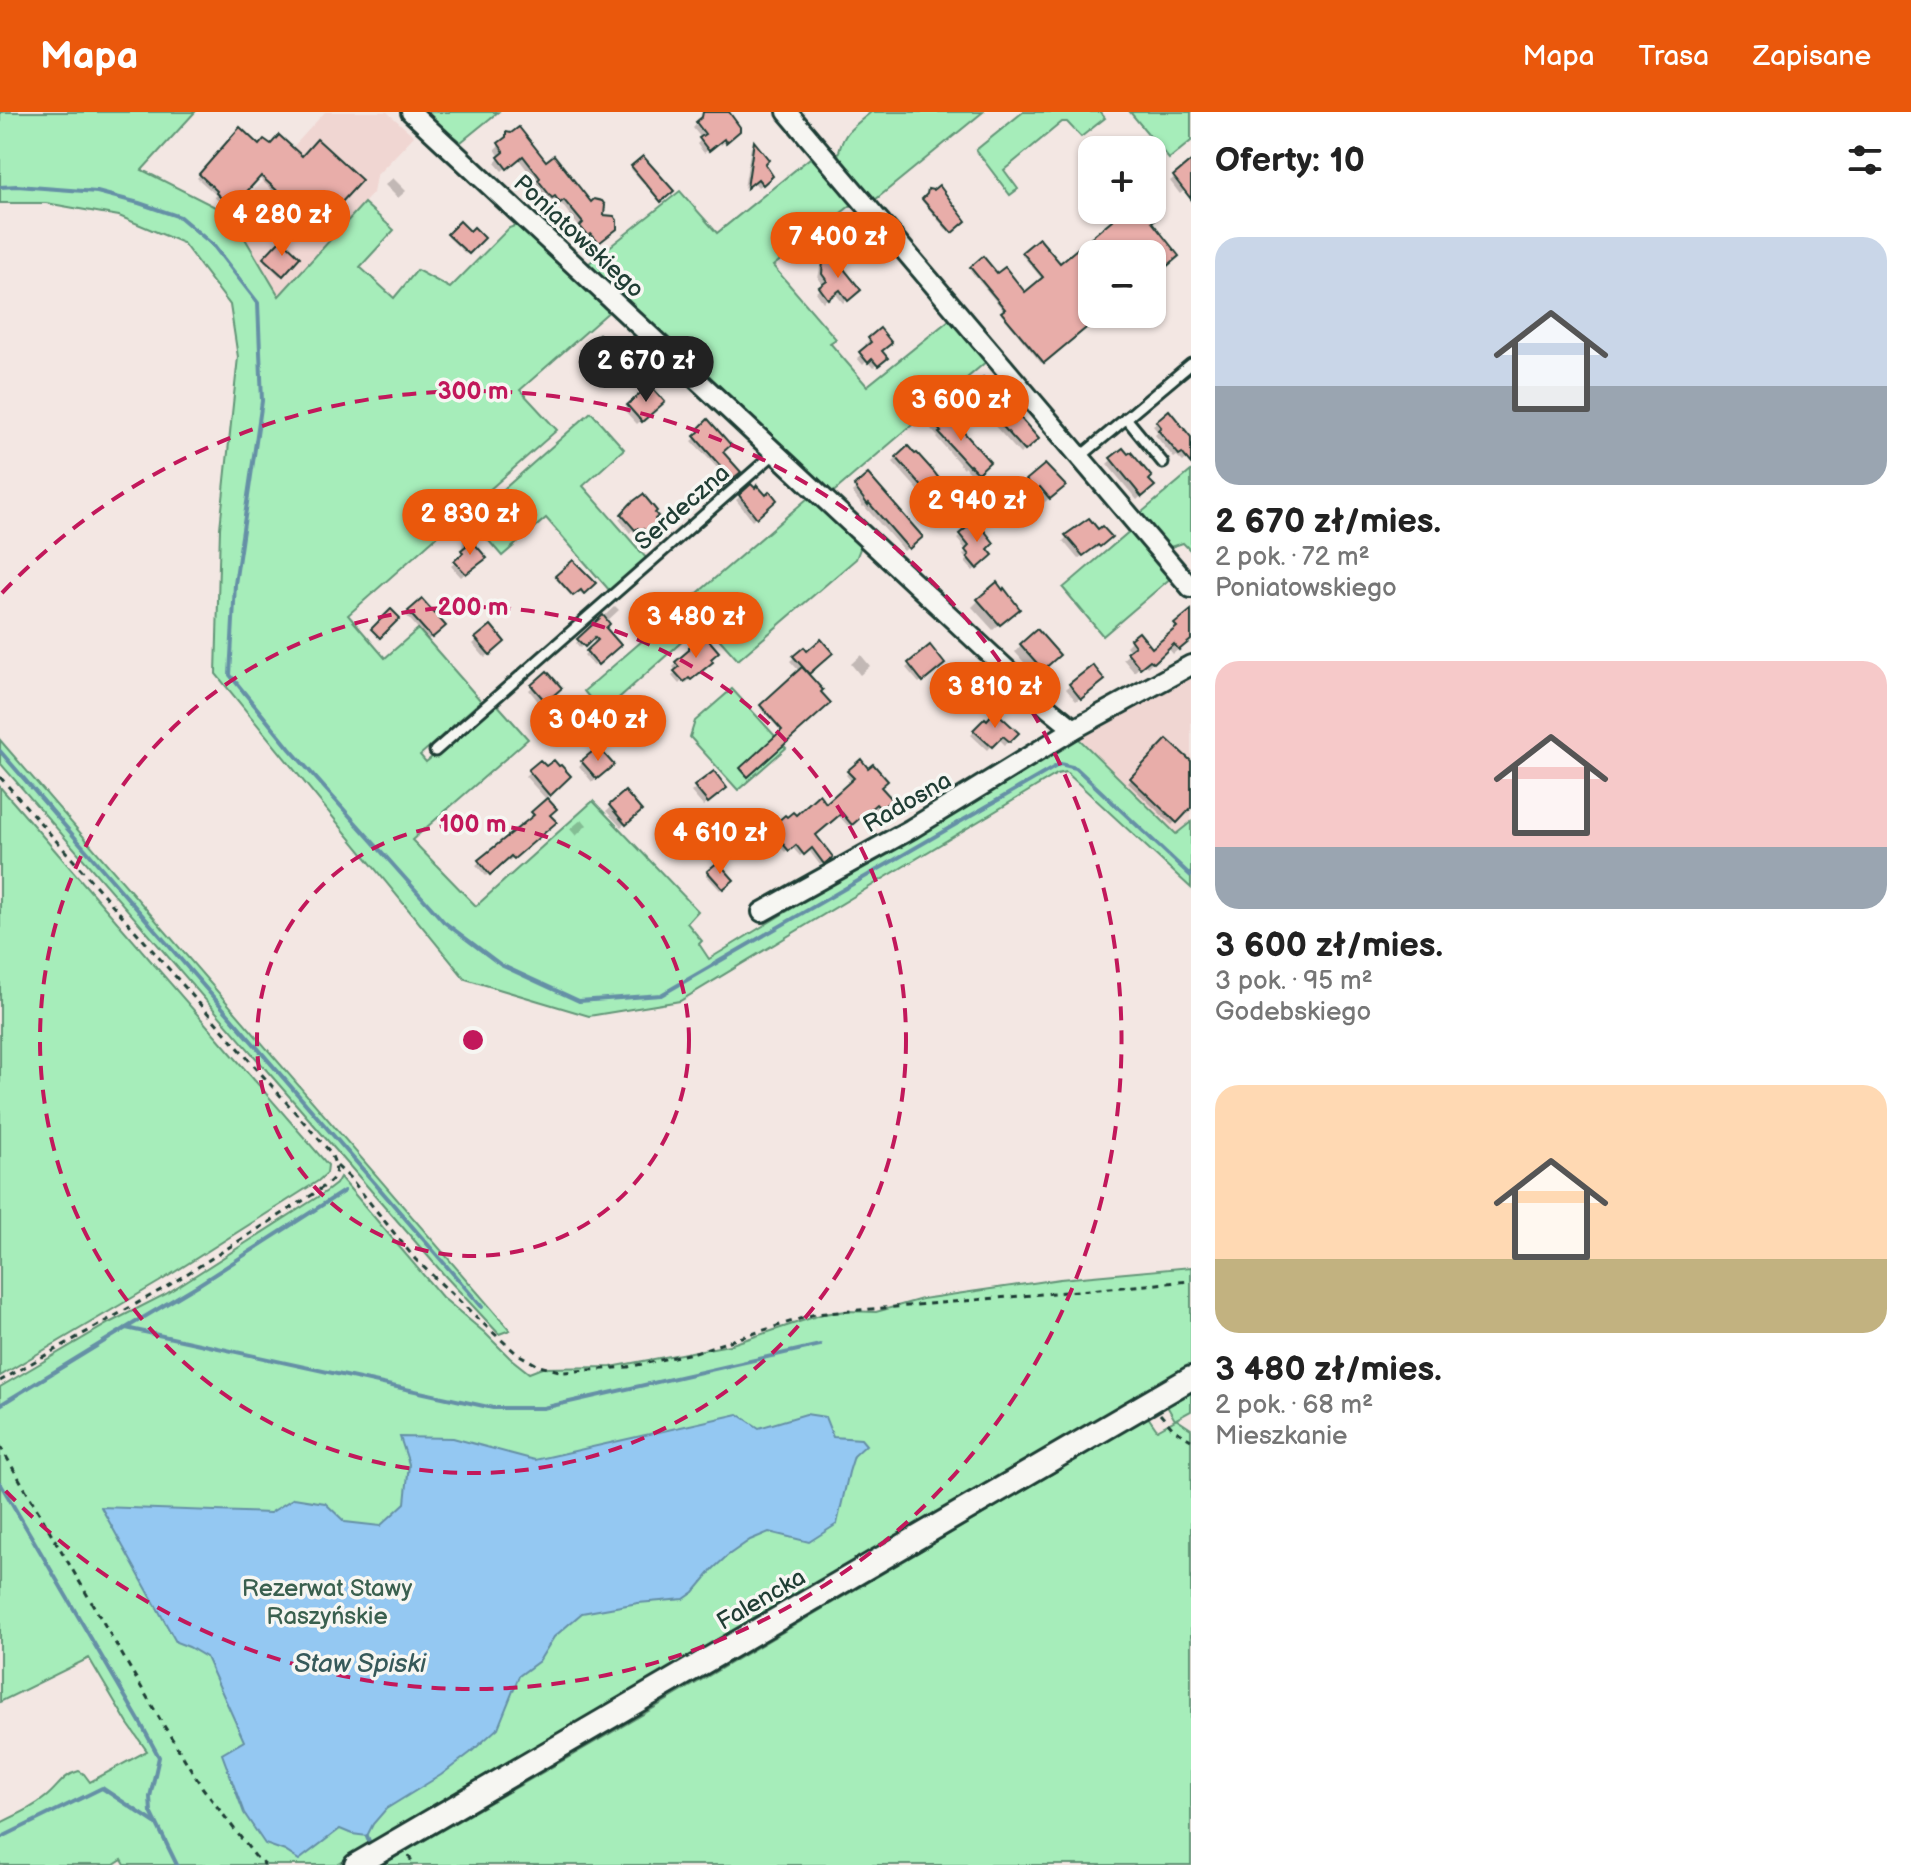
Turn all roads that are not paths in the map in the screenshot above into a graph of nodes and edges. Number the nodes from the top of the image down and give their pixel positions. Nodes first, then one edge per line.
1 (411, 112) edge
2 (787, 112) edge
3 (1191, 364) edge
4 (1126, 418) junction
5 (776, 452) junction
6 (1080, 457) junction
7 (1163, 463) dead end
8 (1191, 588) edge
9 (1191, 665) edge
10 (1074, 729) junction
11 (435, 751) dead end
12 (762, 912) dead end
13 (1191, 1378) edge
14 (356, 1865) edge

1 - 5 street, Poniatowskiego
2 - 6 street
3 - 4 lane
4 - 6 lane
4 - 7 lane
5 - 10 street, Poniatowskiego
5 - 11 lane, Serdeczna
6 - 8 street
9 - 10 street
10 - 12 street, Radosna
13 - 14 street, Falencka

